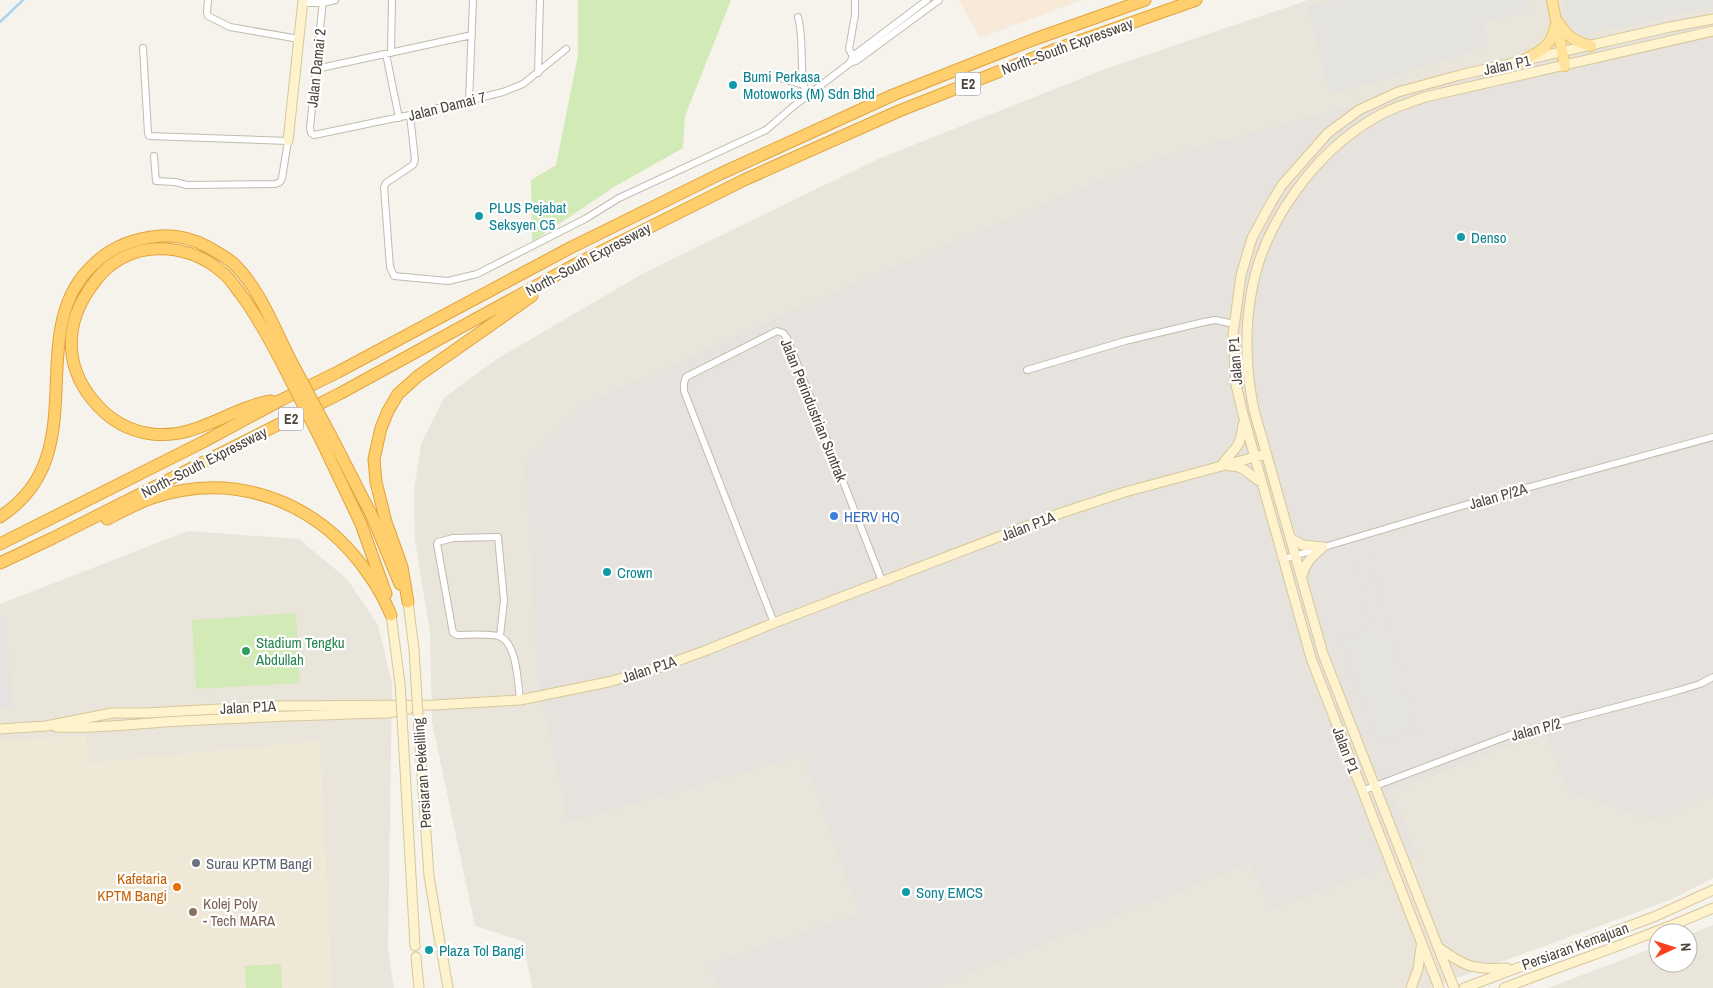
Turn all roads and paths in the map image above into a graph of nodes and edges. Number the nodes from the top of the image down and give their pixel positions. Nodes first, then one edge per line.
1 (208, 0) edge
2 (335, 0) edge
3 (392, 0) edge
4 (473, 0) edge
5 (540, 0) edge
6 (855, 0) edge
7 (927, 0) edge
8 (938, 0) edge
9 (1145, 0) edge
10 (1196, 0) edge
11 (1552, 0) edge
12 (303, 1) edge
13 (323, 1) edge
14 (798, 17) dead end
15 (1556, 18) junction
16 (1713, 19) edge
17 (1713, 31) edge
18 (472, 35) junction
19 (299, 39) junction
20 (1591, 46) junction
21 (143, 48) dead end
22 (566, 49) dead end
23 (389, 53) junction
24 (1563, 53) junction
25 (853, 60) junction
26 (1519, 62) junction
27 (1565, 66) junction
28 (316, 69) junction
29 (538, 73) junction
30 (783, 79) dead end
31 (804, 85) junction
32 (807, 96) junction
33 (469, 102) junction
34 (410, 115) junction
35 (399, 118) junction
36 (314, 135) joint
37 (288, 141) junction
38 (154, 156) dead end
39 (576, 264) junction
40 (1234, 324) junction
41 (287, 363) junction
42 (1027, 370) dead end
43 (281, 400) junction
44 (1244, 418) junction
45 (1713, 438) edge
46 (327, 439) junction
47 (1266, 454) junction
48 (1255, 457) junction
49 (1221, 466) junction
50 (1262, 482) junction
51 (0, 517) edge
52 (1290, 538) junction
53 (0, 544) edge
54 (1323, 547) junction
55 (1295, 555) junction
56 (1284, 559) junction
57 (0, 564) edge
58 (1302, 578) junction
59 (882, 581) junction
60 (408, 602) junction
61 (392, 615) junction
62 (774, 623) junction
63 (500, 636) junction
64 (1713, 677) edge
65 (520, 700) junction
66 (434, 705) junction
67 (46, 726) junction
68 (0, 729) edge
69 (1374, 786) junction
70 (1362, 791) junction
71 (1713, 890) edge
72 (1713, 908) edge
73 (1421, 942) junction
74 (440, 943) dead end
75 (415, 946) dead end
76 (1438, 948) junction
77 (442, 953) dead end
78 (416, 957) dead end
79 (1517, 967) junction
80 (419, 988) edge
81 (448, 988) edge
82 (1411, 988) edge
83 (1439, 988) edge
84 (1454, 988) edge
85 (1464, 988) edge
86 (1504, 988) edge

1 - 19 street
2 - 13 street
3 - 23 street
4 - 18 street
5 - 29 street
6 - 25 street
7 - 25 street
8 - 25 street
9 - 43 highway, North–South Expressway / E2
10 - 39 highway, North–South Expressway / E2
11 - 15 main road
12 - 13 street
12 - 19 main road
13 - 28 street, Jalan Damai 2
14 - 31 street
15 - 20 main road
15 - 24 main road
15 - 26 main road
16 - 20 main road, Jalan P1
17 - 27 main road, Jalan P1
18 - 23 street
18 - 33 street
19 - 37 main road
20 - 24 main road, Jalan P1
21 - 37 street
22 - 29 street, Jalan Damai 7
23 - 28 street
23 - 35 street
24 - 26 main road, Jalan P1
24 - 27 main road
25 - 32 street
26 - 40 main road, Jalan P1
27 - 47 main road, Jalan P1
28 - 36 street, Jalan Damai 2
29 - 33 street, Jalan Damai 7
30 - 31 street
31 - 32 street
32 - 34 street
33 - 34 street, Jalan Damai 7
34 - 35 street, Jalan Damai 7
35 - 36 street, Jalan Damai 7
37 - 38 street
39 - 57 highway, North–South Expressway / E2
39 - 60 highway
40 - 42 street
40 - 44 main road, Jalan P1
41 - 43 highway
41 - 46 highway, bridge
41 - 51 highway
43 - 53 highway, North–South Expressway / E2
44 - 48 main road, Jalan P1
44 - 49 main road
45 - 54 street, Jalan P/2A
46 - 60 highway
46 - 61 highway
47 - 48 main road, Jalan P1A
47 - 52 main road, Jalan P1
48 - 49 main road, Jalan P1A
48 - 50 main road, Jalan P1
49 - 50 main road
49 - 59 main road, Jalan P1A
50 - 56 main road, Jalan P1
52 - 54 main road
52 - 55 main road, Jalan P1
54 - 55 street, Jalan P/2A
54 - 58 main road
55 - 56 street, Jalan P/2A
55 - 58 main road, Jalan P1
56 - 70 main road, Jalan P1
57 - 61 highway
58 - 69 main road, Jalan P1
59 - 62 main road, Jalan P1A
59 - 62 street, Jalan Perindustrian Suntrak
60 - 74 main road, Persiaran Pekeliling, bridge
61 - 75 main road, Persiaran Pekeliling, bridge
62 - 65 main road, Jalan P1A
63 - 63 street
63 - 65 street
64 - 69 street, Jalan P/2
65 - 66 main road, Jalan P1A
66 - 67 main road
66 - 67 main road, Jalan P1A
67 - 68 main road, Jalan P1A
69 - 70 street, Jalan P/2
69 - 76 main road, Jalan P1
70 - 73 main road, Jalan P1
71 - 79 main road, Persiaran Kemajuan
72 - 86 main road, Persiaran Kemajuan
73 - 82 main road
73 - 83 main road, Jalan P1
76 - 79 main road
76 - 84 main road, Jalan P1
77 - 81 main road
78 - 80 main road
79 - 85 main road, Persiaran Kemajuan

